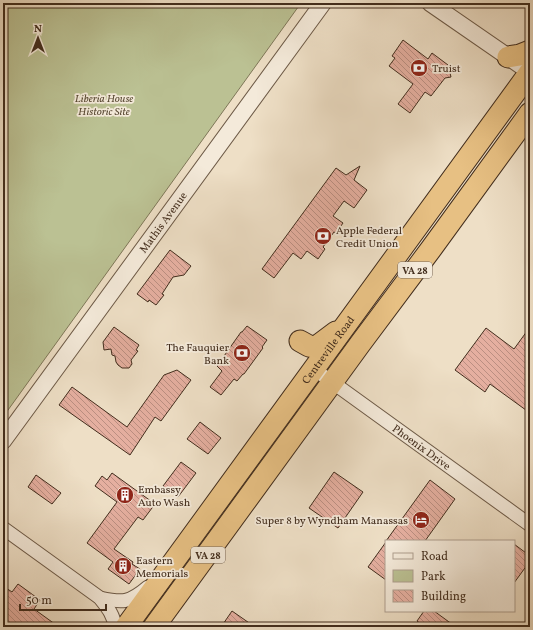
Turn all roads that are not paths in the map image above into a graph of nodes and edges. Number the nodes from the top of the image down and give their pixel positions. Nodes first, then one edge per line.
1 (323, 3) edge
2 (430, 3) edge
3 (530, 51) edge
4 (508, 57) junction
5 (530, 72) edge
6 (530, 113) edge
7 (348, 323) junction
8 (300, 341) dead end
9 (314, 369) junction
10 (333, 383) junction
11 (3, 441) edge
12 (530, 525) edge
13 (3, 528) edge
14 (164, 574) junction
15 (100, 598) junction
16 (115, 627) edge
17 (126, 627) edge
18 (154, 627) edge

1 - 11 street, Mathis Avenue
2 - 4 street
3 - 4 highway
4 - 5 street
5 - 7 highway, Centreville Road / VA 28
6 - 10 highway, Centreville Road / VA 28
7 - 8 highway
7 - 9 highway, Centreville Road / VA 28
9 - 10 street, Phoenix Drive
9 - 14 highway, Centreville Road / VA 28
10 - 12 street, Phoenix Drive
10 - 18 highway, Centreville Road / VA 28
13 - 15 street
14 - 15 street
14 - 17 highway, Centreville Road / VA 28
15 - 16 street

